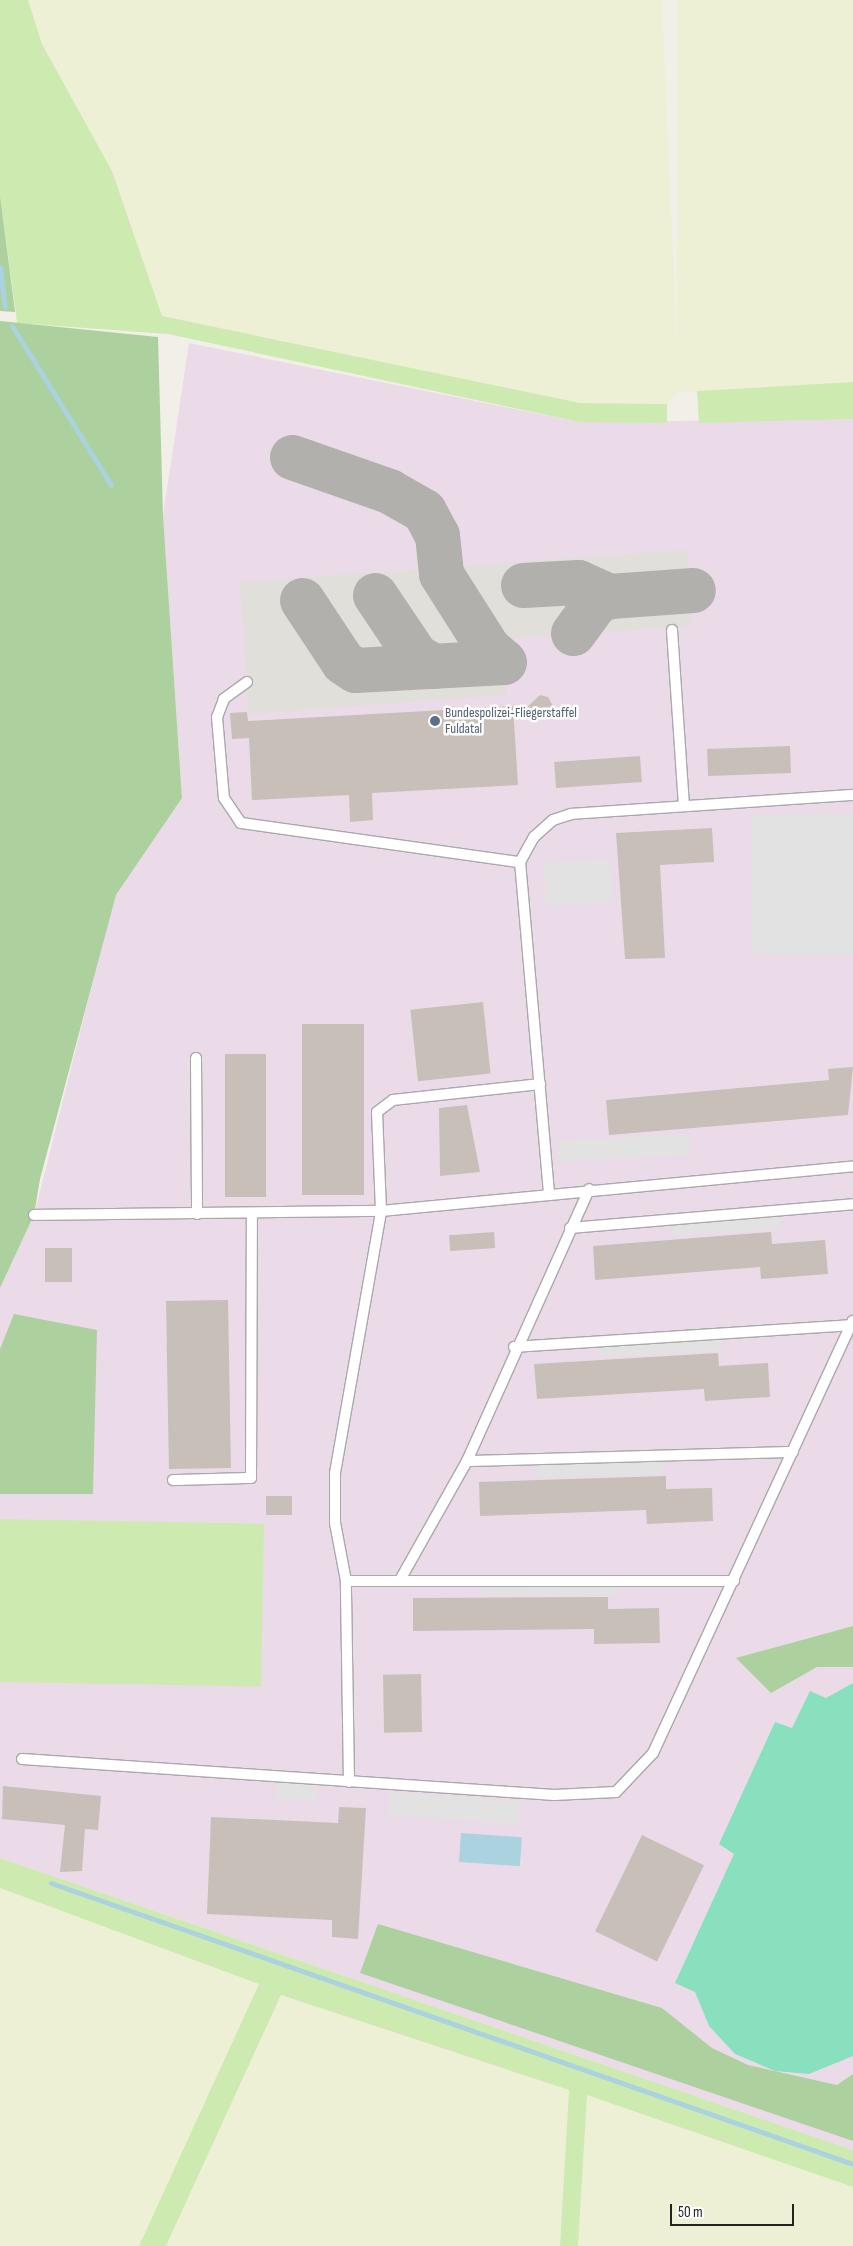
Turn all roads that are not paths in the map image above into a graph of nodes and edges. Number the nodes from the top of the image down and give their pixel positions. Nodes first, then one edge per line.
1 (672, 630) dead end
2 (247, 682) dead end
3 (853, 795) edge
4 (684, 805) junction
5 (520, 862) junction
6 (196, 1058) dead end
7 (540, 1084) junction
8 (853, 1166) edge
9 (589, 1189) junction
10 (549, 1193) junction
11 (853, 1204) edge
12 (381, 1210) junction
13 (252, 1213) junction
14 (197, 1214) junction
15 (34, 1215) dead end
16 (570, 1228) junction
17 (852, 1323) edge
18 (514, 1347) junction
19 (792, 1452) junction
20 (467, 1461) junction
21 (173, 1480) dead end
22 (400, 1580) junction
23 (346, 1581) junction
24 (734, 1581) junction
25 (22, 1759) dead end
26 (349, 1782) junction

1 - 4 lane
2 - 5 lane
3 - 4 lane
4 - 5 lane
5 - 7 lane
6 - 14 lane
7 - 10 lane
7 - 12 lane
8 - 9 lane
9 - 10 lane
9 - 16 lane
10 - 12 lane
11 - 16 lane
12 - 13 lane
12 - 23 lane
13 - 14 lane
13 - 21 lane
14 - 15 lane
16 - 18 lane
17 - 18 lane
17 - 19 lane
18 - 20 lane
19 - 20 lane
19 - 24 lane
20 - 22 lane
22 - 23 lane
22 - 24 lane
23 - 26 lane
24 - 26 lane
25 - 26 lane

